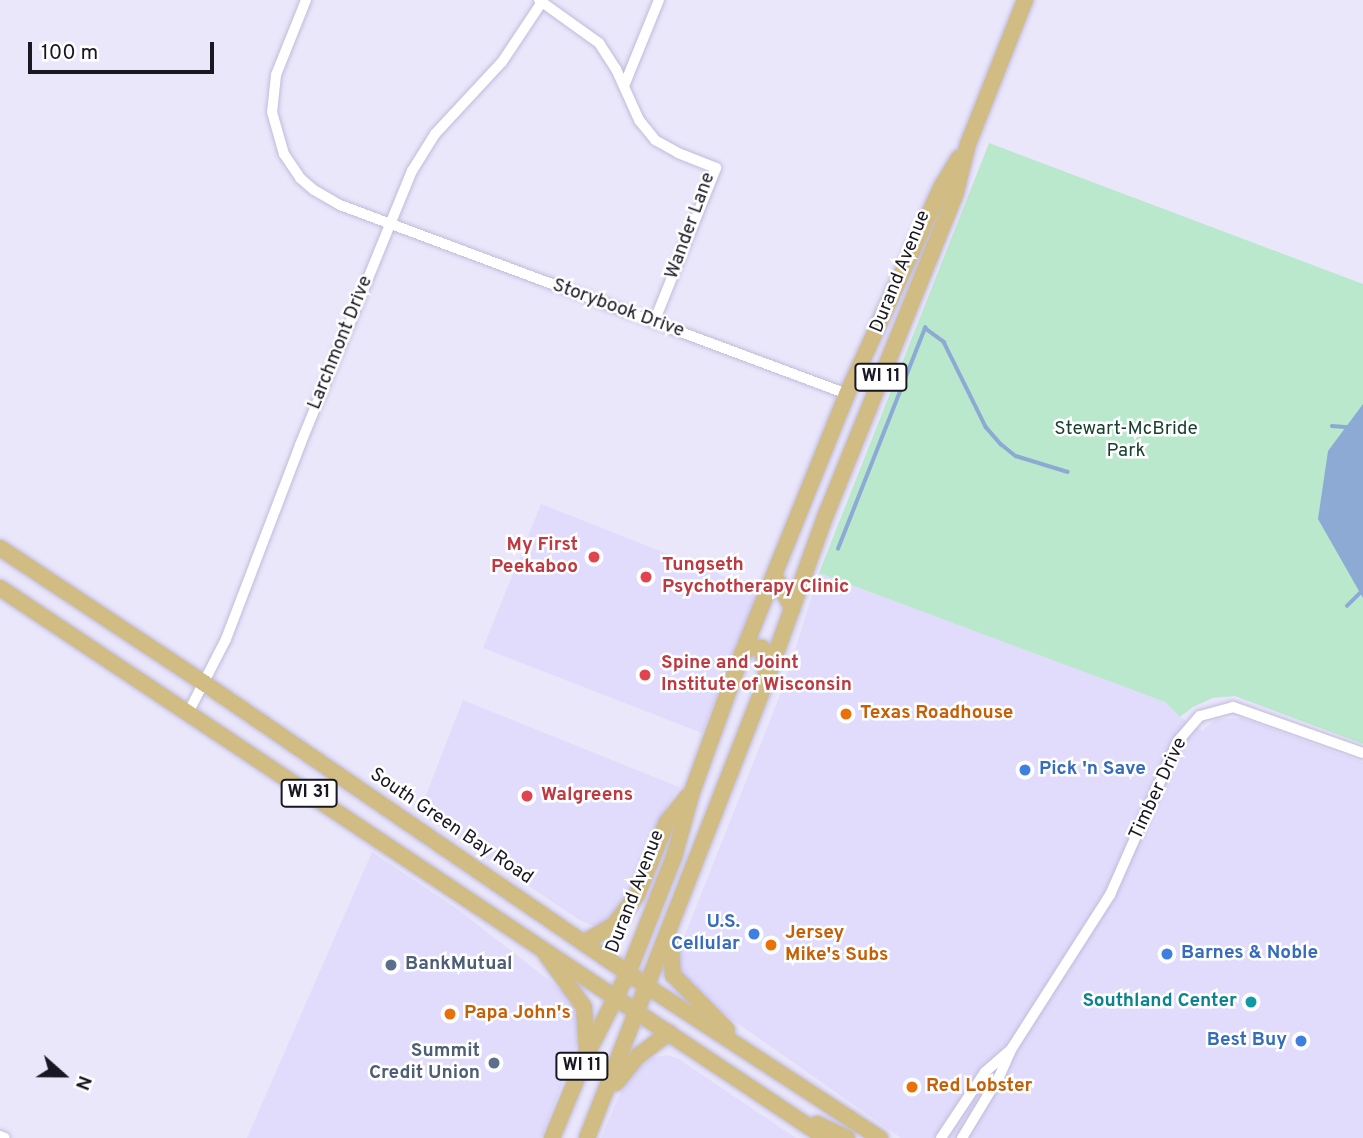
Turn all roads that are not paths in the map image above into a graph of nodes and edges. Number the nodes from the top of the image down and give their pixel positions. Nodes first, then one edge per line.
1 (306, 0) edge
2 (659, 0) edge
3 (1025, 0) edge
4 (540, 1) edge
5 (624, 86) junction
6 (968, 145) junction
7 (390, 223) junction
8 (654, 323) junction
9 (847, 394) junction
10 (0, 548) edge
11 (774, 575) junction
12 (0, 588) edge
13 (792, 608) junction
14 (742, 654) junction
15 (768, 678) junction
16 (204, 683) junction
17 (188, 713) junction
18 (1363, 753) edge
19 (692, 792) junction
20 (671, 926) junction
21 (583, 943) junction
22 (541, 947) junction
23 (628, 973) junction
24 (648, 987) junction
25 (617, 997) junction
26 (638, 1012) junction
27 (669, 1033) junction
28 (1012, 1048) junction
29 (587, 1054) junction
30 (754, 1056) junction
31 (602, 1102) junction
32 (779, 1107) junction
33 (0, 1136) edge
34 (5, 1138) edge
35 (552, 1138) edge
36 (587, 1138) edge
37 (826, 1138) edge
38 (848, 1138) edge
39 (880, 1138) edge
40 (941, 1138) edge
41 (962, 1138) edge

1 - 7 street, Storybook Drive
2 - 5 street
3 - 6 main road, Durand Avenue / WI 11
4 - 5 street, Wander Lane
4 - 7 street, Larchmont Drive
5 - 8 street, Wander Lane
6 - 9 main road, Durand Avenue / WI 11
6 - 13 main road, Durand Avenue / WI 11
7 - 8 street, Storybook Drive
7 - 16 street, Larchmont Drive
8 - 9 street, Storybook Drive
9 - 11 main road, Durand Avenue / WI 11
10 - 16 main road, South Green Bay Road / WI 31
11 - 13 main road
11 - 14 main road, Durand Avenue / WI 11
12 - 17 main road, WI 31
13 - 15 main road, Durand Avenue / WI 11
14 - 15 main road
14 - 19 main road, Durand Avenue / WI 11
15 - 20 main road, Durand Avenue / WI 11
16 - 17 street, Larchmont Drive
16 - 21 main road, South Green Bay Road / WI 31
17 - 22 main road, WI 31
18 - 28 street, Timber Drive
19 - 21 main road
19 - 23 main road, Durand Avenue / WI 11
20 - 24 main road, Durand Avenue / WI 11
20 - 30 main road
21 - 23 main road, South Green Bay Road / WI 31
22 - 25 main road, WI 31
22 - 29 main road
23 - 24 main road, South Green Bay Road / WI 31
23 - 25 main road, Durand Avenue / WI 11
24 - 26 main road, Durand Avenue / WI 11
24 - 30 main road, South Green Bay Road / WI 31
25 - 26 main road, WI 31
25 - 29 main road, Durand Avenue / WI 11
26 - 27 main road, WI 31
26 - 31 main road, Durand Avenue / WI 11
27 - 31 main road
27 - 32 main road, WI 31
28 - 40 street, Timber Drive
28 - 41 street, Timber Drive
29 - 35 main road, Durand Avenue / WI 11
30 - 39 main road, South Green Bay Road / WI 31
31 - 36 main road, Durand Avenue / WI 11
32 - 37 main road, WI 31
32 - 38 main road
33 - 34 street

